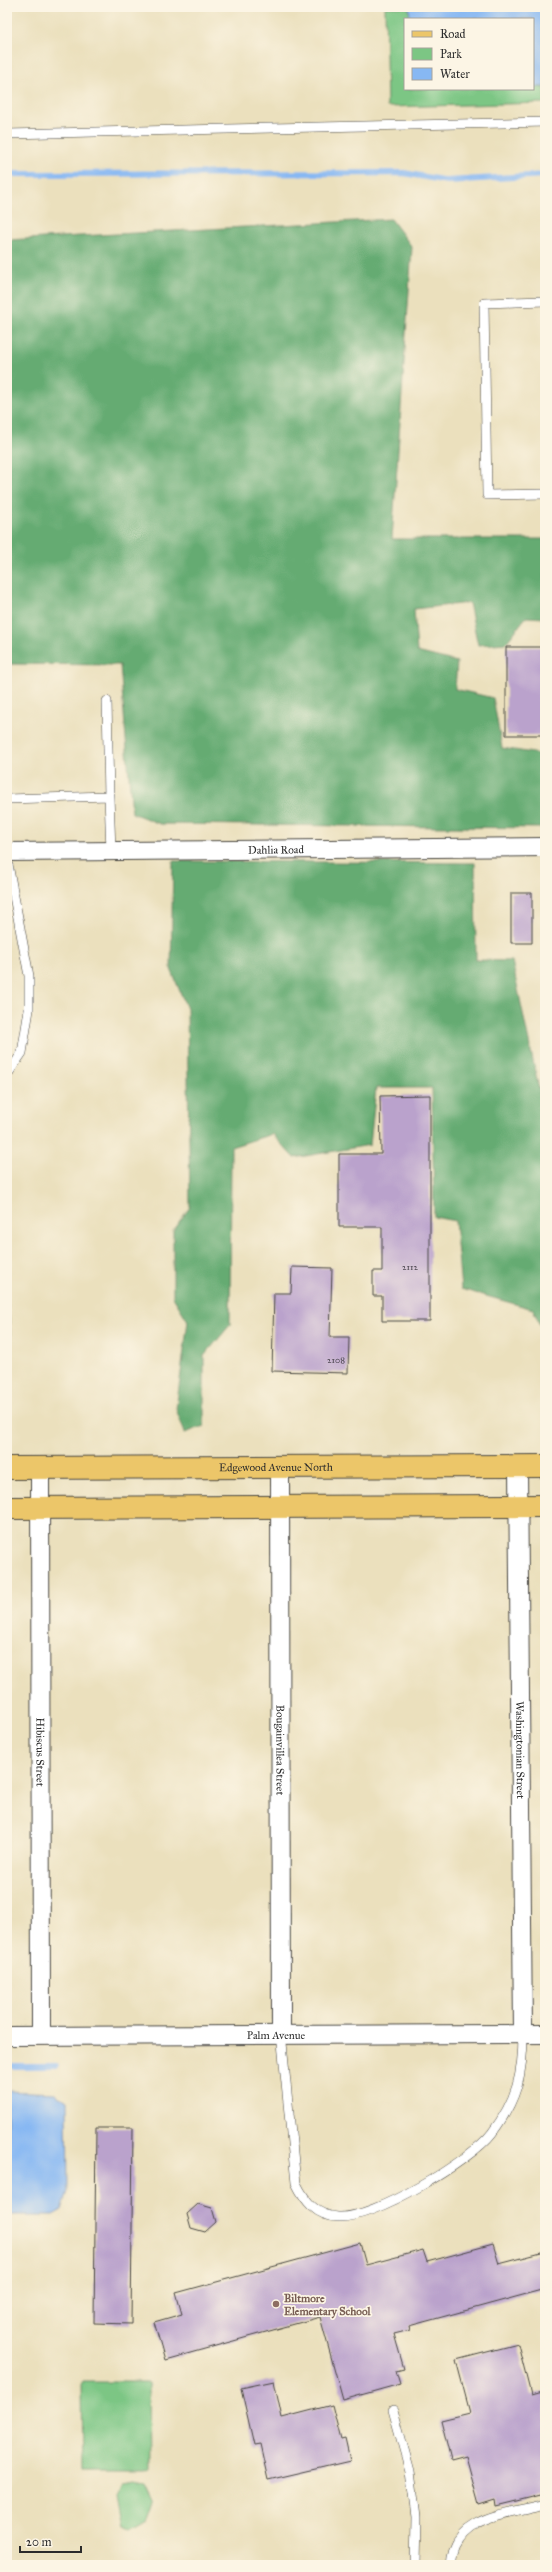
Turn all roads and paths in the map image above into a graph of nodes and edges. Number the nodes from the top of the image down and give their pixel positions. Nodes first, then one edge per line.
1 (545, 122) edge
2 (7, 134) edge
3 (545, 301) edge
4 (545, 494) edge
5 (107, 701) dead end
6 (109, 796) junction
7 (7, 800) edge
8 (545, 847) edge
9 (111, 851) junction
10 (7, 852) edge
11 (7, 859) edge
12 (7, 1076) edge
13 (518, 1466) junction
14 (545, 1466) edge
15 (280, 1467) junction
16 (7, 1468) edge
17 (40, 1468) junction
18 (519, 1506) junction
19 (545, 1506) edge
20 (280, 1507) junction
21 (7, 1508) edge
22 (40, 1508) junction
23 (281, 2033) junction
24 (523, 2034) junction
25 (545, 2034) edge
26 (41, 2035) junction
27 (7, 2036) edge
28 (392, 2410) dead end
29 (545, 2504) edge
30 (415, 2565) edge
31 (450, 2565) edge

1 - 2 lane
3 - 4 lane
5 - 6 lane
6 - 7 lane
6 - 9 lane
8 - 9 street, Dahlia Road
9 - 10 street, Dahlia Road
11 - 12 lane
13 - 14 main road, Edgewood Avenue North
13 - 15 main road, Edgewood Avenue North
13 - 18 street, Washingtonian Street
15 - 17 main road, Edgewood Avenue North
15 - 20 street, Bougainvillea Street
16 - 17 main road, Edgewood Avenue North
17 - 22 street, Hibiscus Street
18 - 19 main road
18 - 20 main road
18 - 24 street, Washingtonian Street
20 - 22 main road
20 - 23 street, Bougainvillea Street
21 - 22 main road
22 - 26 street, Hibiscus Street
23 - 24 street, Palm Avenue
23 - 24 lane
23 - 26 street, Palm Avenue
24 - 25 street, Palm Avenue
26 - 27 street, Palm Avenue
28 - 30 lane
29 - 31 lane

